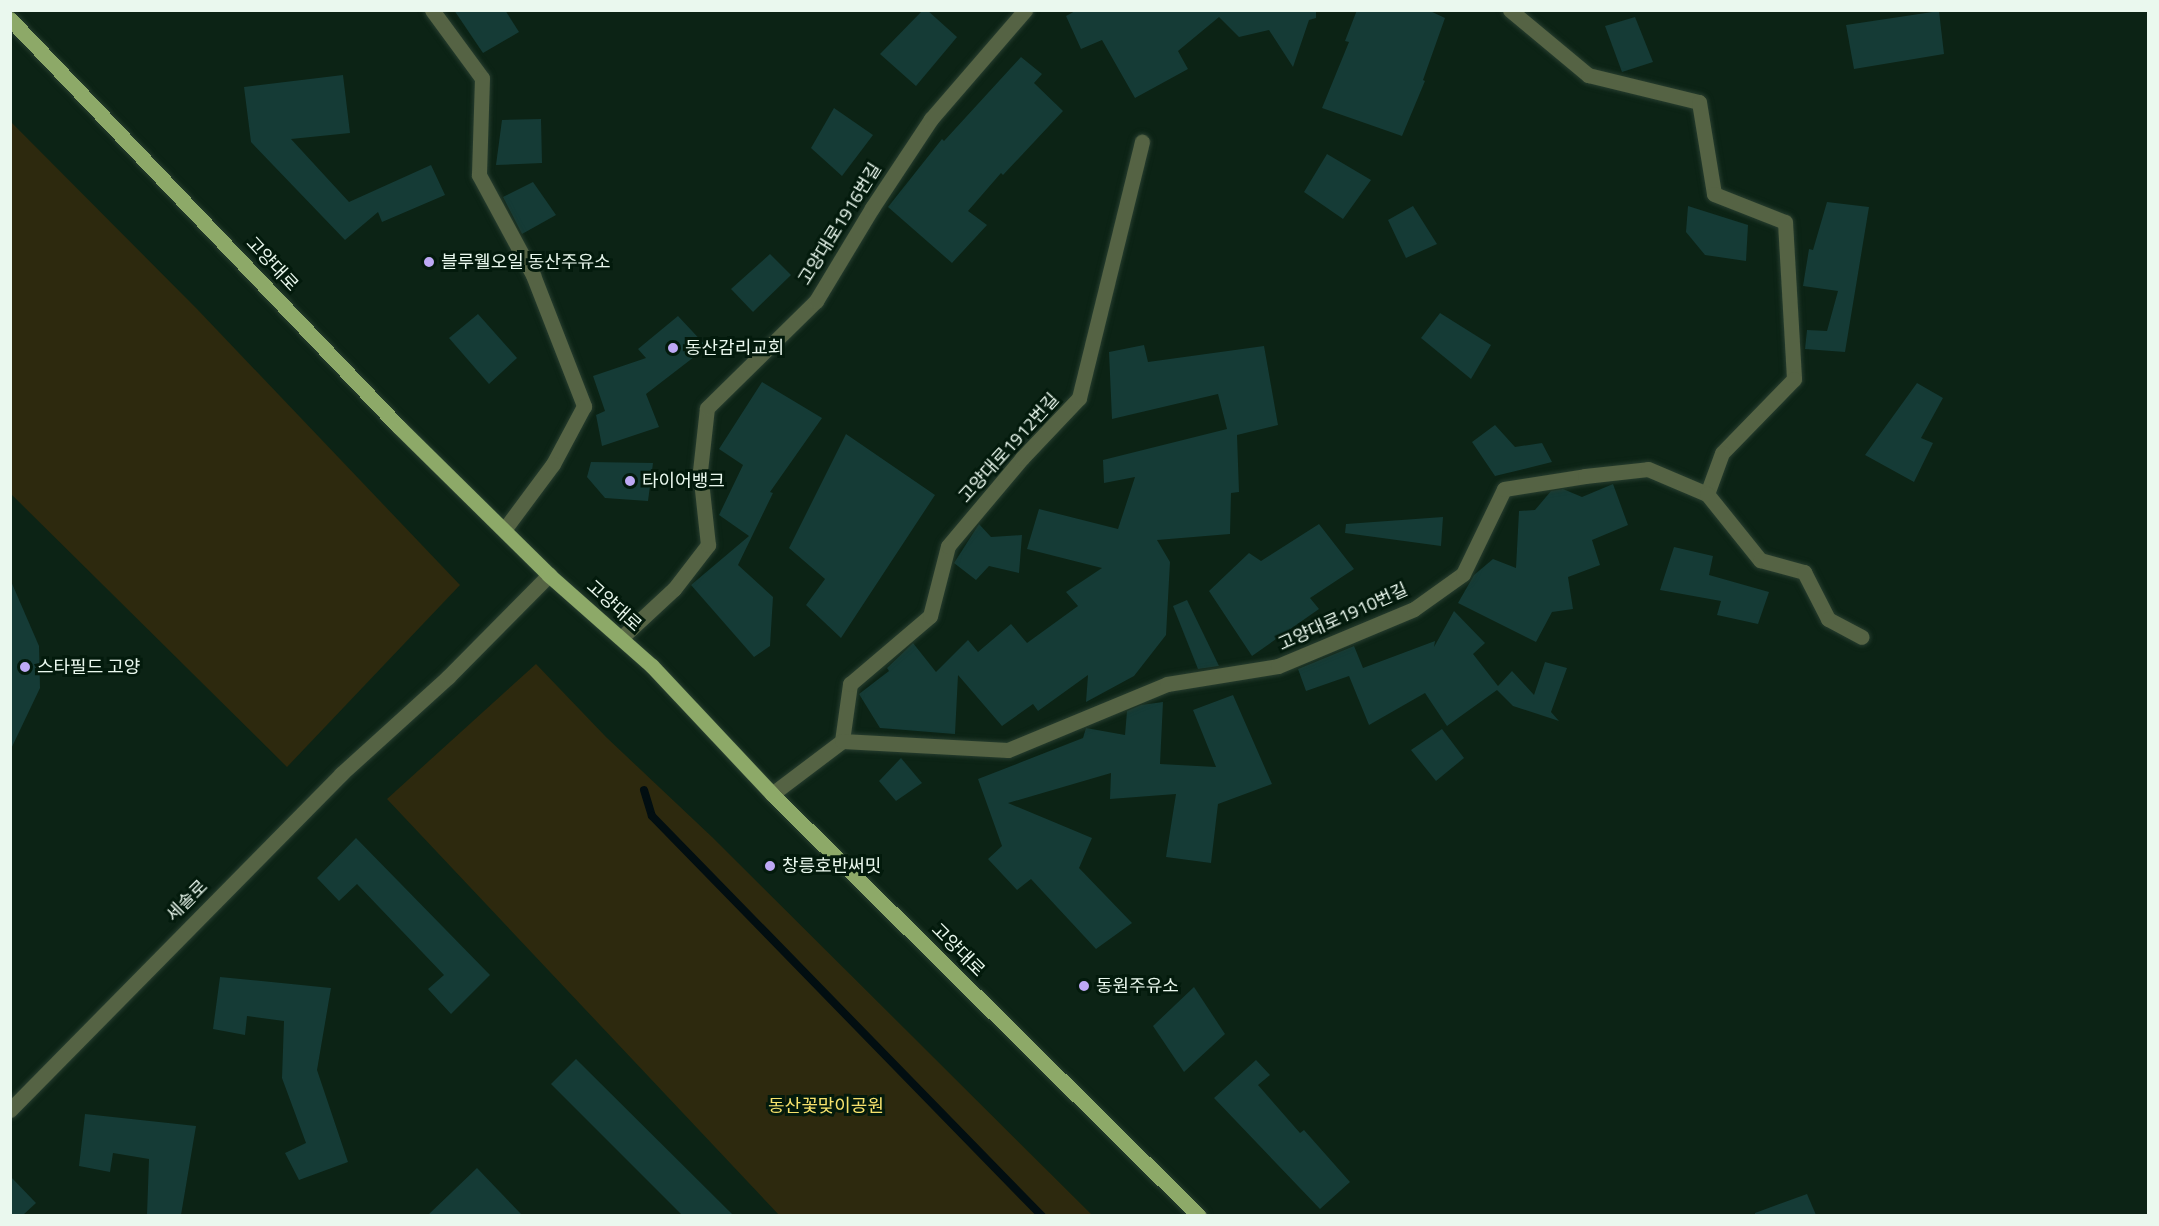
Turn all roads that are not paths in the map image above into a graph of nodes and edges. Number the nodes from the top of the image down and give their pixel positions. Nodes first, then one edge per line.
1 (432, 10) edge
2 (1025, 10) edge
3 (1510, 10) edge
4 (10, 19) edge
5 (1142, 142) dead end
6 (1707, 494) junction
7 (504, 530) junction
8 (549, 575) junction
9 (1862, 637) dead end
10 (621, 638) junction
11 (842, 741) junction
12 (772, 794) junction
13 (10, 1110) edge
14 (1199, 1215) edge

1 - 7 street
2 - 10 street, 고양대로1916번길
3 - 6 street
4 - 7 main road, 고양대로
5 - 11 street, 고양대로1912번길
6 - 9 street, 고양대로1910번길
6 - 11 street, 고양대로1910번길
7 - 8 main road, 고양대로
8 - 10 main road, 고양대로
8 - 13 street, 세솔로
10 - 12 main road, 고양대로
11 - 12 street
12 - 14 main road, 고양대로

